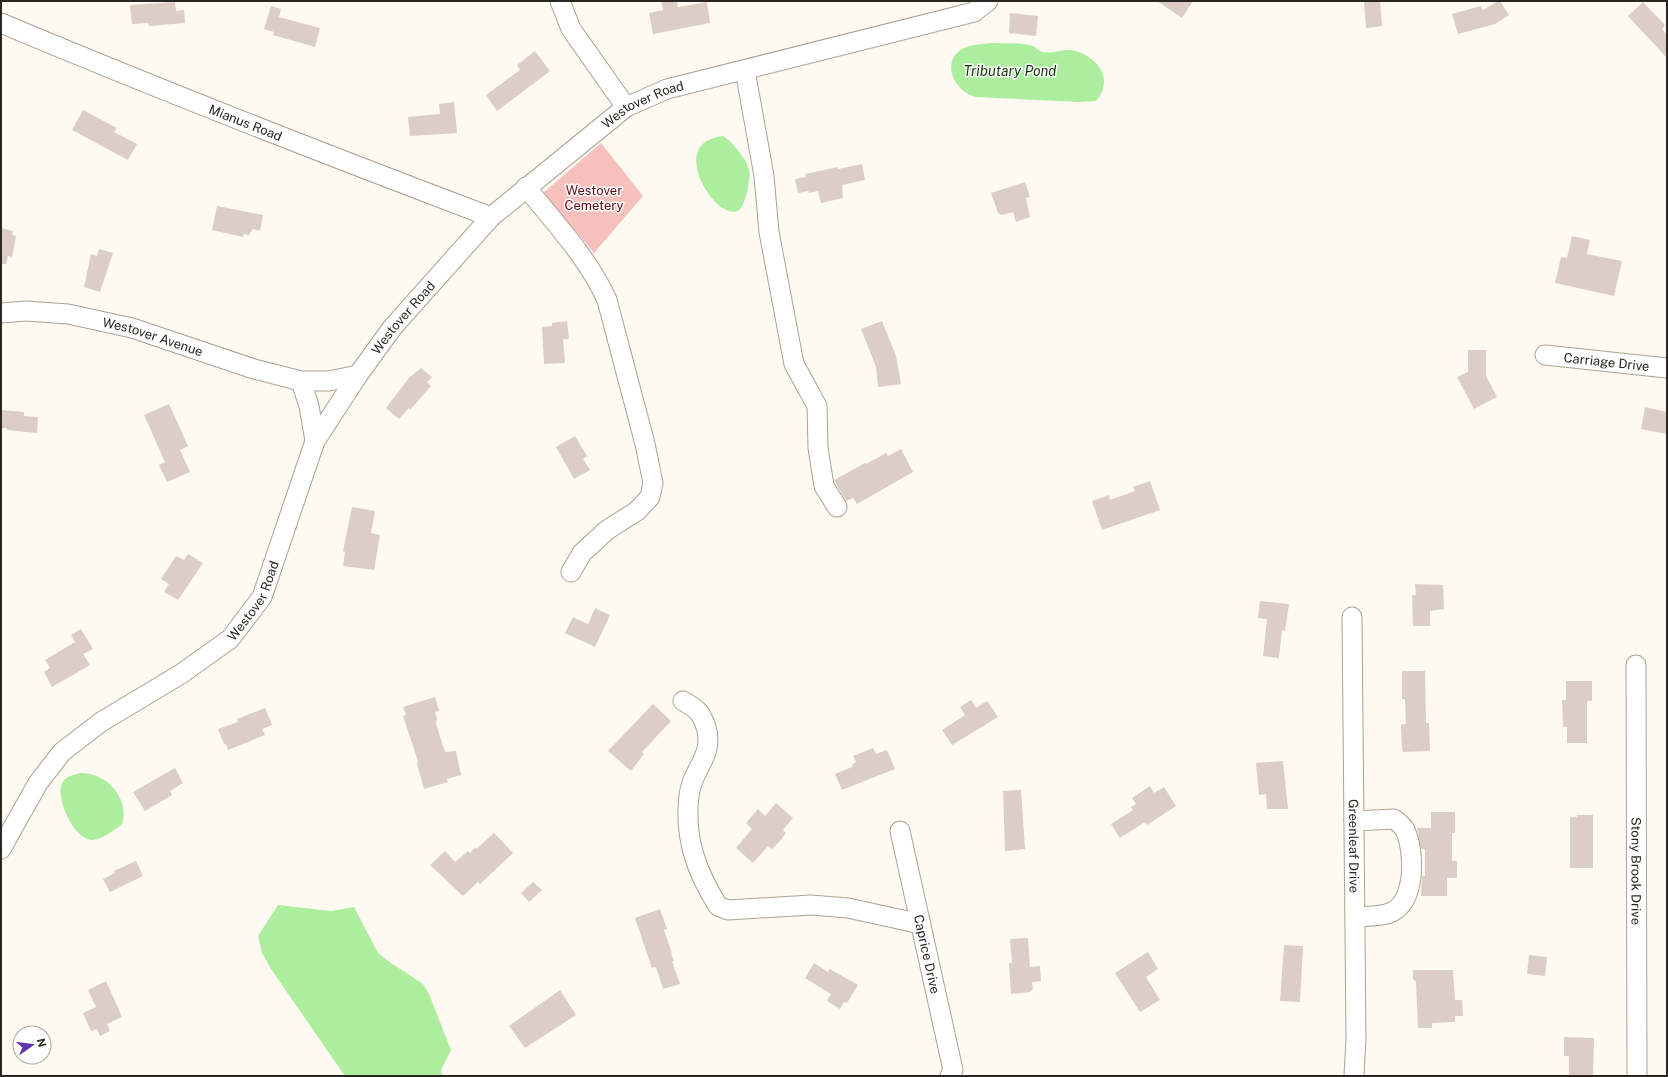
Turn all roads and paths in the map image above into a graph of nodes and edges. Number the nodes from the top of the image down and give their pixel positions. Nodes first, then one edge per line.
1 (560, 1) edge
2 (988, 1) edge
3 (1, 23) edge
4 (745, 70) junction
5 (626, 107) junction
6 (526, 187) junction
7 (491, 217) junction
8 (1, 313) edge
9 (1546, 356) dead end
10 (1667, 368) edge
11 (358, 375) junction
12 (300, 381) junction
13 (315, 441) junction
14 (837, 507) dead end
15 (572, 572) dead end
16 (1352, 617) dead end
17 (1636, 665) dead end
18 (683, 701) dead end
19 (1354, 821) junction
20 (900, 831) dead end
21 (1, 849) edge
22 (1355, 917) junction
23 (921, 924) junction
24 (950, 1076) edge
25 (1354, 1076) edge
26 (1637, 1076) edge

1 - 5 street
2 - 4 street, Westover Road
3 - 7 street, Mianus Road
4 - 5 street, Westover Road
4 - 14 street
5 - 6 street, Westover Road
6 - 7 street, Westover Road
6 - 15 street
7 - 11 street, Westover Road
8 - 12 street, Westover Avenue
9 - 10 street, Carriage Drive
11 - 12 street, Westover Avenue
11 - 13 street, Westover Road
12 - 13 street
13 - 21 street, Westover Road
16 - 19 street, Greenleaf Drive
17 - 26 street, Stony Brook Drive
18 - 23 street
19 - 22 street, Greenleaf Drive
19 - 22 street
20 - 23 street, Caprice Drive
22 - 25 street, Greenleaf Drive
23 - 24 street, Caprice Drive

